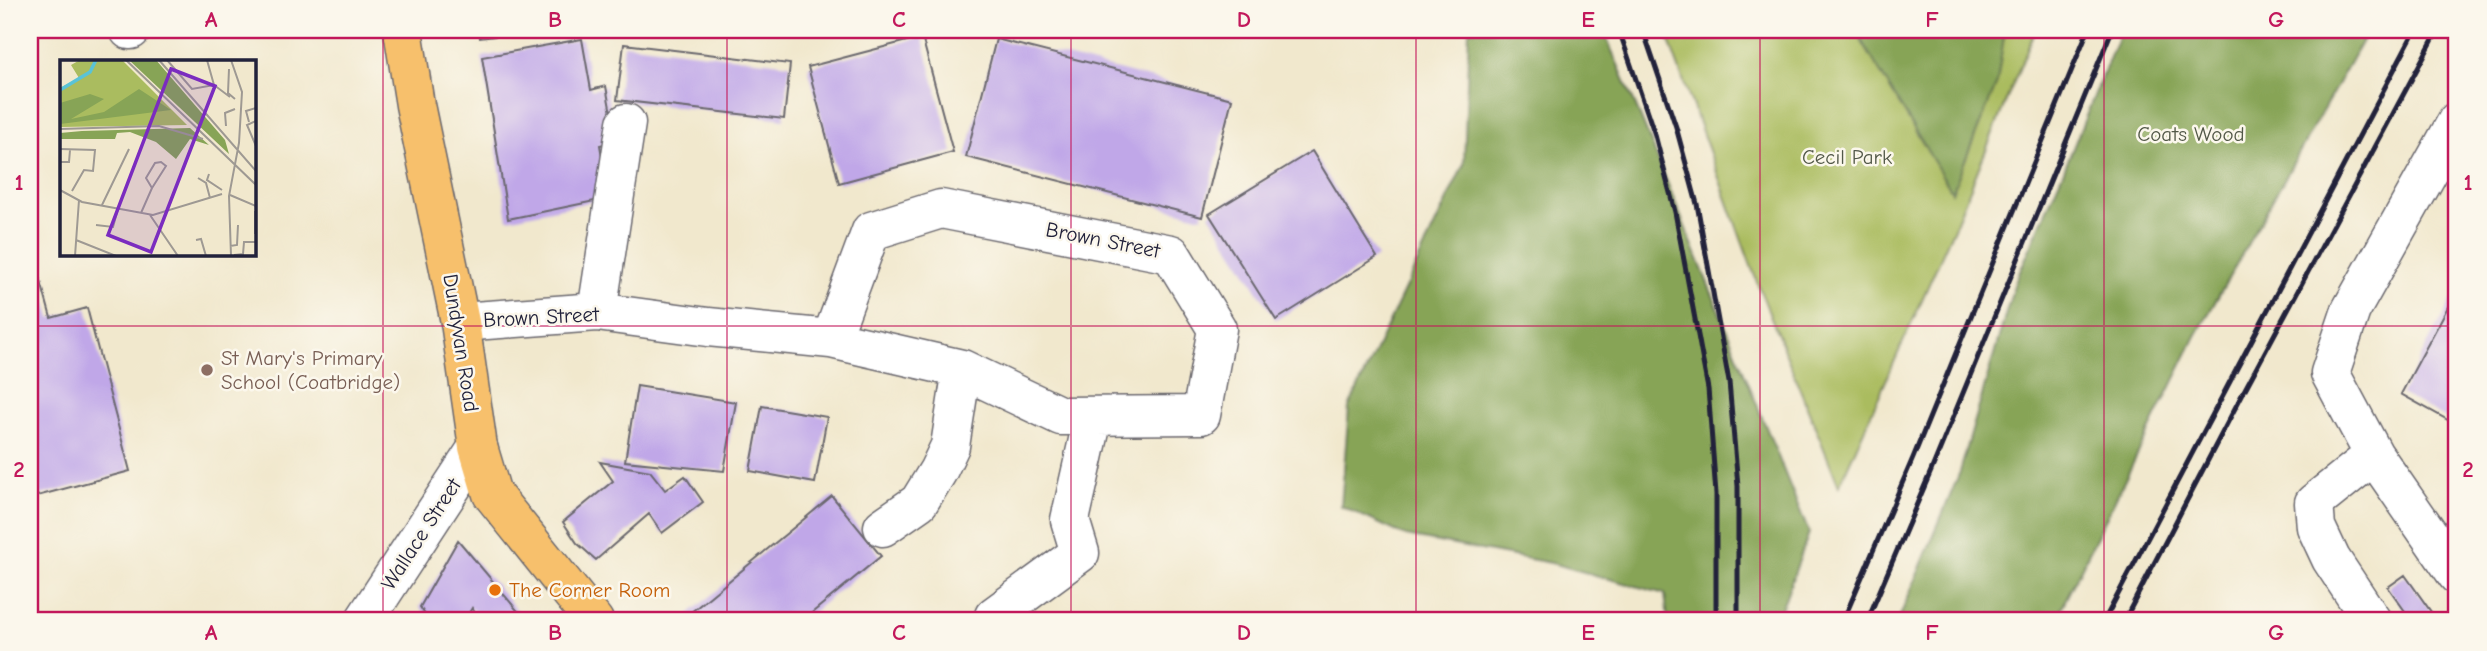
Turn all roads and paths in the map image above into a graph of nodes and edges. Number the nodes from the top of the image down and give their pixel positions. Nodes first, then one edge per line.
1 (403, 30) edge
2 (2457, 121) edge
3 (626, 123) dead end
4 (597, 312) junction
5 (460, 322) junction
6 (831, 339) junction
7 (962, 369) junction
8 (1093, 418) junction
9 (478, 447) junction
10 (2374, 455) junction
11 (883, 527) dead end
12 (2457, 575) edge
13 (994, 616) dead end
14 (364, 621) edge
15 (594, 621) edge
16 (2372, 621) edge

1 - 5 main road, Dundyvan Road
2 - 10 street
3 - 4 street
4 - 5 street, Brown Street
4 - 6 street, Brown Street
5 - 9 main road, Dundyvan Road
6 - 7 street, Brown Street
6 - 8 street, Brown Street
7 - 8 street, Brown Street
7 - 11 street
8 - 13 street
9 - 14 street, Wallace Street
9 - 15 main road, Dundyvan Road
10 - 12 street
10 - 16 street

